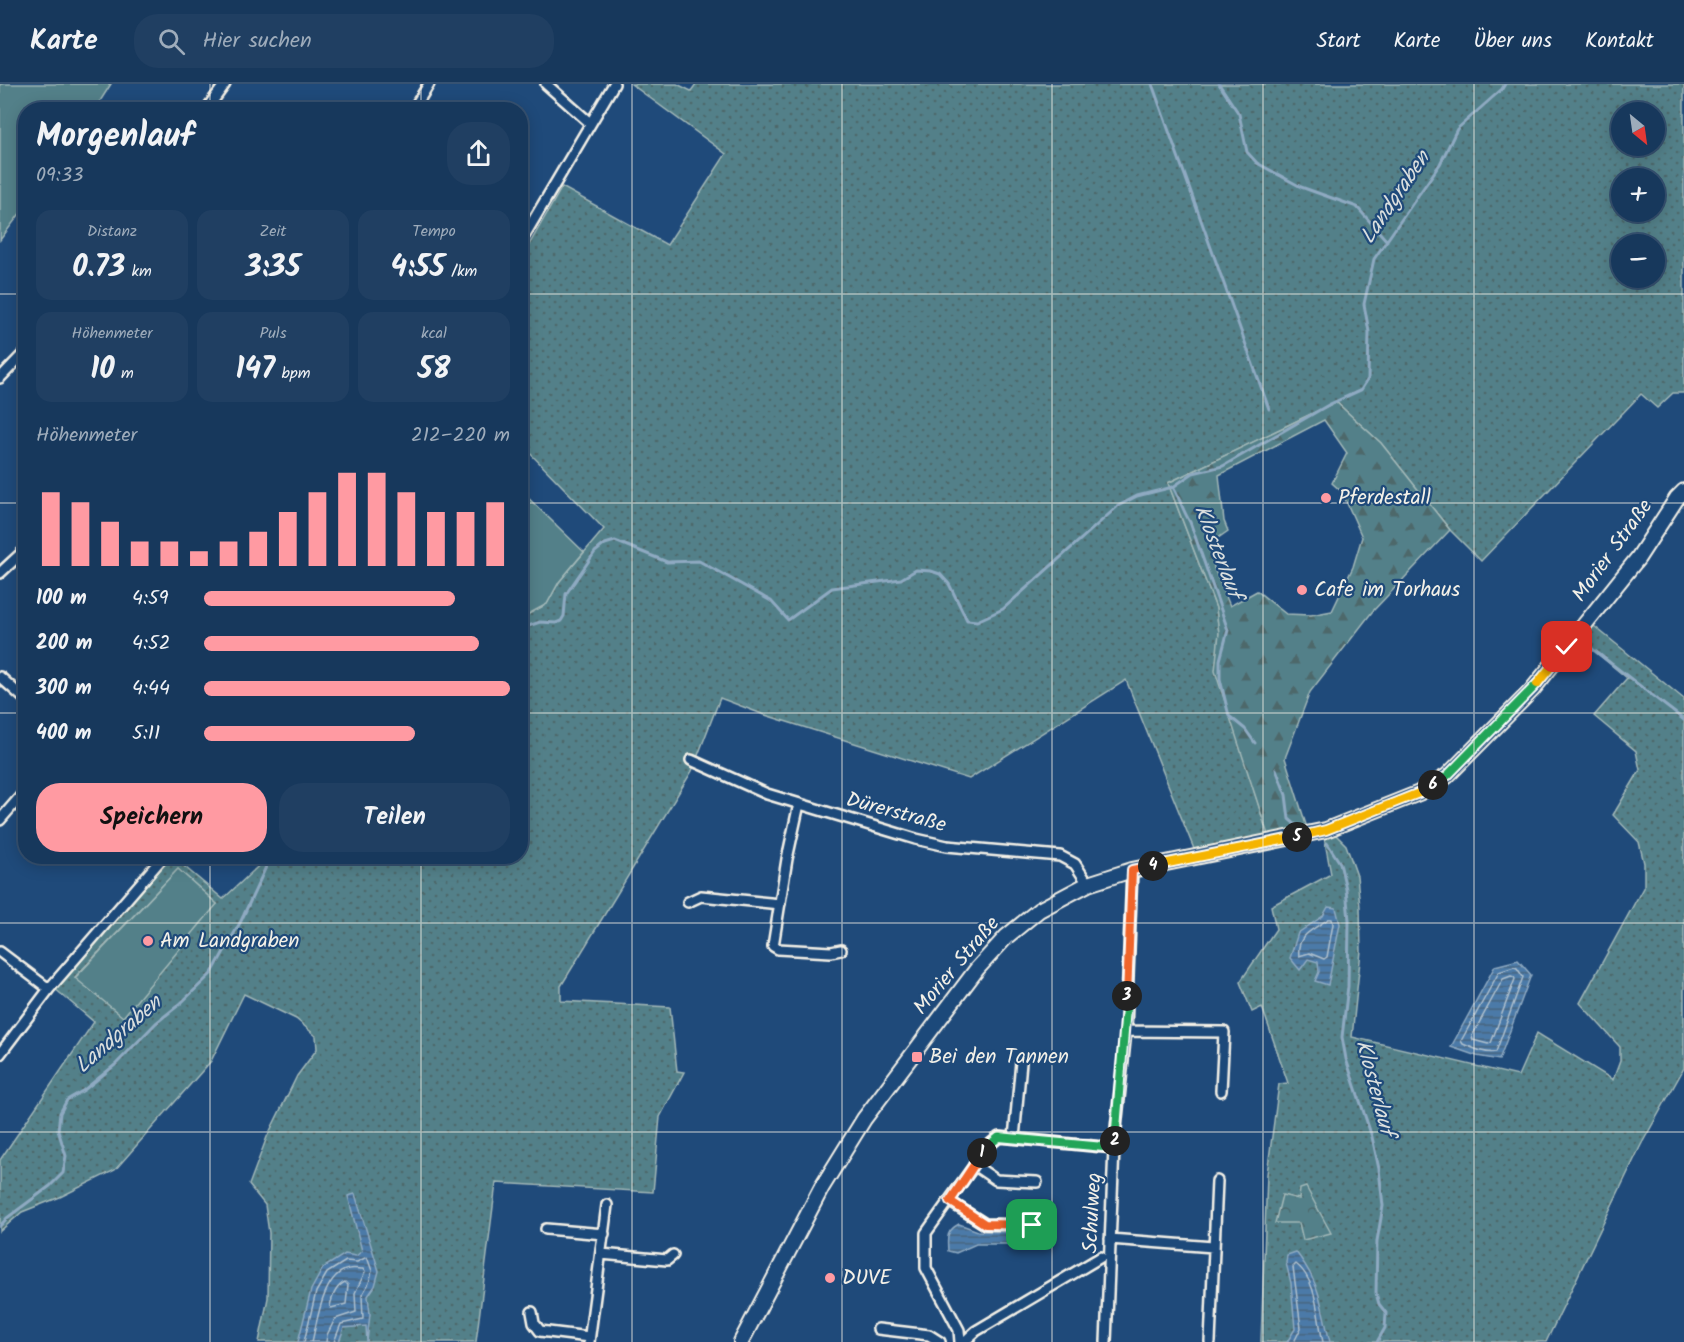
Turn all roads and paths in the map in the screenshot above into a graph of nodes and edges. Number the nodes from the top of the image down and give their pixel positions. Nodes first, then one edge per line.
1 (225, 84) edge
2 (429, 84) edge
3 (546, 84) edge
4 (614, 84) edge
5 (212, 102) edge
6 (417, 102) edge
7 (590, 123) junction
8 (528, 229) edge
9 (18, 359) edge
10 (0, 378) edge
11 (1684, 491) edge
12 (18, 556) edge
13 (0, 573) edge
14 (0, 677) edge
15 (18, 693) edge
16 (691, 760) dead end
17 (18, 799) edge
18 (799, 804) junction
19 (0, 820) edge
20 (157, 864) edge
21 (1132, 870) junction
22 (1088, 884) junction
23 (688, 902) dead end
24 (780, 904) junction
25 (841, 950) dead end
26 (0, 952) edge
27 (49, 989) junction
28 (1126, 1031) junction
29 (0, 1054) edge
30 (1021, 1062) dead end
31 (1221, 1091) dead end
32 (1014, 1138) junction
33 (1114, 1148) junction
34 (974, 1165) junction
35 (1217, 1181) dead end
36 (1037, 1182) dead end
37 (950, 1201) junction
38 (607, 1204) dead end
39 (1032, 1225) dead end
40 (546, 1229) dead end
41 (603, 1234) junction
42 (1110, 1239) junction
43 (1213, 1247) junction
44 (601, 1254) junction
45 (673, 1255) dead end
46 (1101, 1257) dead end
47 (532, 1312) dead end
48 (878, 1329) dead end
49 (589, 1339) edge
50 (741, 1342) edge
51 (940, 1342) edge
52 (962, 1342) edge
53 (1106, 1342) edge
54 (1210, 1342) edge

1 - 5 street
2 - 6 street
3 - 7 street
4 - 7 street
7 - 8 street
9 - 10 street
11 - 21 main road, Morier Straße
12 - 13 street
14 - 15 street
16 - 18 street, Dürerstraße
17 - 19 street
18 - 22 street, Dürerstraße
18 - 24 street
20 - 27 street
21 - 22 main road, Morier Straße
21 - 28 street, Schulweg
22 - 50 main road, Morier Straße
23 - 24 street
24 - 25 street
26 - 27 street
27 - 29 street
28 - 31 street
28 - 33 street, Schulweg
30 - 32 street
32 - 33 street
32 - 34 street
33 - 42 street, Schulweg
34 - 36 street
34 - 37 street
35 - 43 street
37 - 39 street
37 - 52 street
38 - 41 street
40 - 41 street
41 - 44 street
42 - 43 street
42 - 53 street, Schulweg
43 - 54 street
44 - 45 street
44 - 49 street
46 - 52 street
47 - 49 street
48 - 51 street

